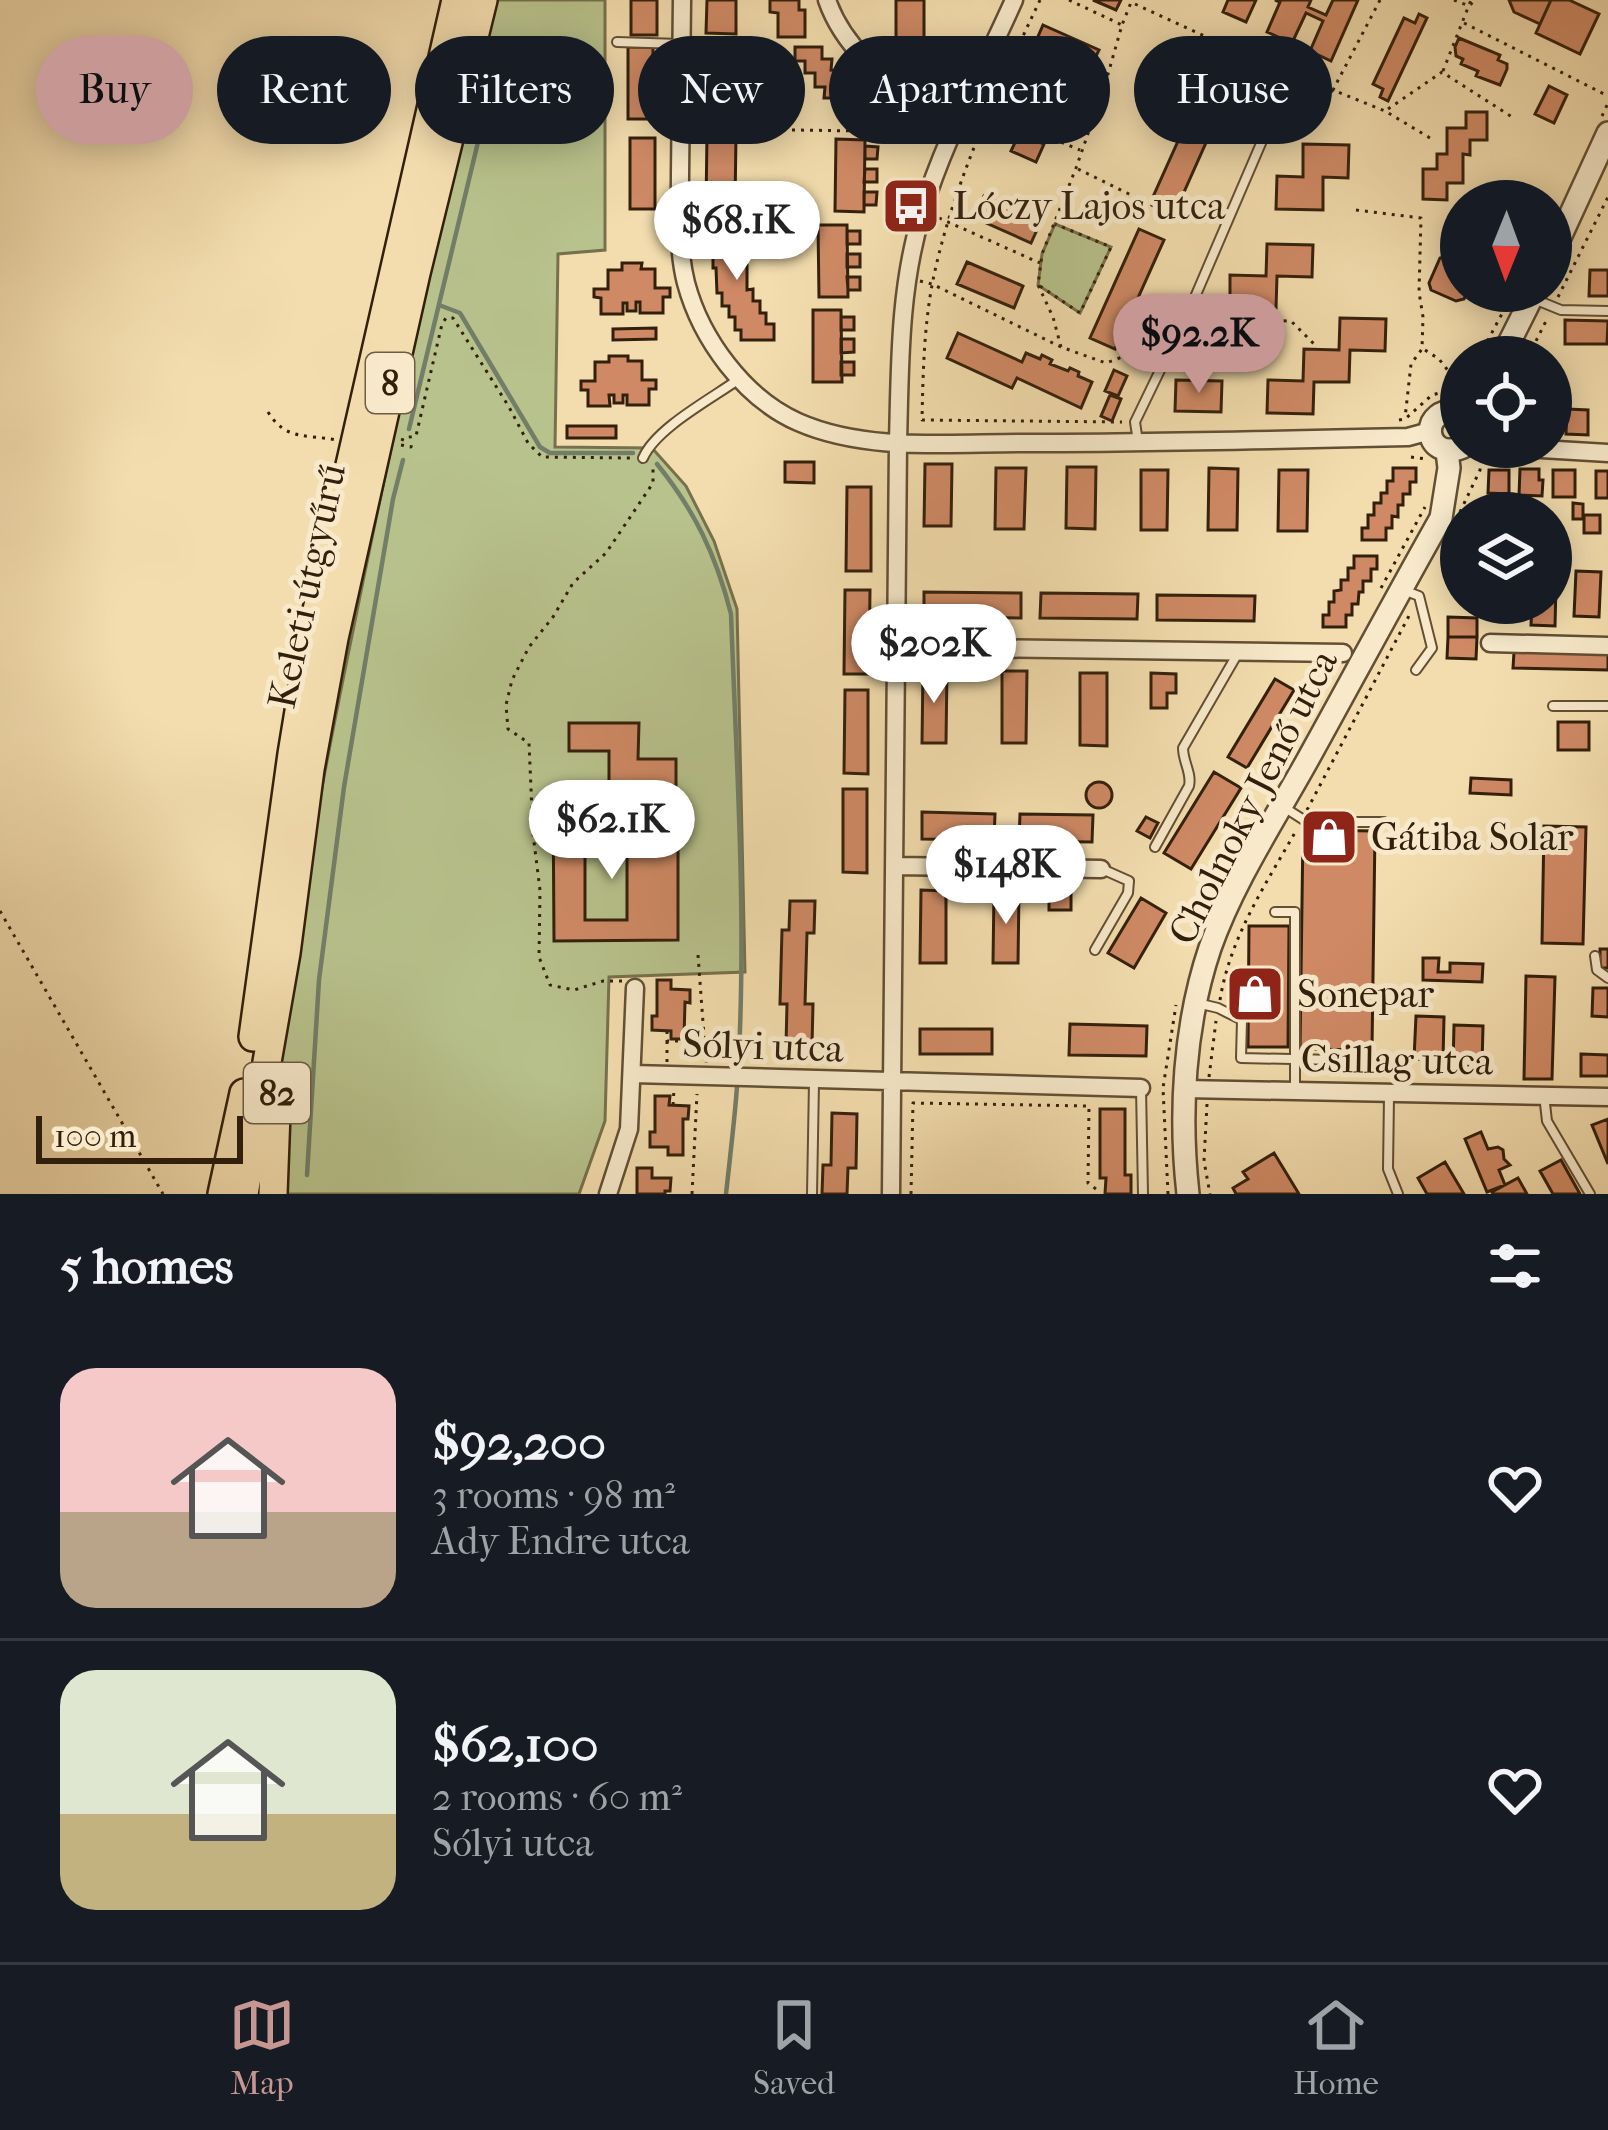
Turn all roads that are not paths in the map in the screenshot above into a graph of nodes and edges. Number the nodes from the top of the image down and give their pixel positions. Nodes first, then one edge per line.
1 (456, 0) edge
2 (483, 0) edge
3 (682, 0) edge
4 (827, 0) edge
5 (1015, 0) edge
6 (681, 36) edge
7 (845, 36) edge
8 (998, 36) edge
9 (617, 42) dead end
10 (638, 43) edge
11 (1608, 133) edge
12 (681, 144) edge
13 (948, 144) edge
14 (1261, 144) edge
15 (1572, 211) edge
16 (1572, 304) edge
17 (1608, 311) edge
18 (740, 378) junction
19 (1440, 413) edge
20 (1430, 431) junction
21 (898, 442) junction
22 (1138, 443) junction
23 (1440, 449) edge
24 (1572, 451) edge
25 (1608, 453) edge
26 (643, 458) road end
27 (1450, 468) edge
28 (1401, 589) junction
29 (1490, 643) dead end
30 (896, 646) junction
31 (1608, 646) edge
32 (1239, 651) junction
33 (1343, 652) dead end
34 (1416, 670) dead end
35 (1553, 706) dead end
36 (1608, 706) edge
37 (1282, 806) junction
38 (1384, 822) dead end
39 (1155, 847) dead end
40 (895, 866) junction
41 (1101, 869) joint
42 (1275, 912) dead end
43 (1095, 950) dead end
44 (1595, 956) dead end
45 (1608, 978) edge
46 (636, 984) road end
47 (279, 992) junction
48 (1196, 1003) junction
49 (1294, 1059) junction
50 (1381, 1061) dead end
51 (633, 1074) junction
52 (814, 1080) junction
53 (892, 1083) junction
54 (1141, 1088) joint
55 (1185, 1089) junction
56 (1294, 1091) junction
57 (1389, 1093) junction
58 (1544, 1095) junction
59 (1608, 1097) edge
60 (221, 1194) edge
61 (244, 1194) edge
62 (273, 1194) edge
63 (608, 1194) edge
64 (812, 1194) edge
65 (891, 1194) edge
66 (1143, 1194) edge
67 (1188, 1194) edge
68 (1398, 1194) edge
69 (1591, 1194) edge

1 - 60 main road, Keleti útgyűrű / 8
2 - 47 main road, Keleti útgyűrű / 8
3 - 6 street
4 - 7 street
5 - 8 street
9 - 10 lane
11 - 15 street
12 - 18 street
13 - 21 street
14 - 22 lane
16 - 17 lane
18 - 21 street
18 - 26 lane
19 - 20 street
20 - 22 street
20 - 23 street
21 - 22 street
21 - 30 street
24 - 25 street
27 - 28 street, Cholnoky Jenő utca
28 - 34 lane
28 - 37 street, Cholnoky Jenő utca
29 - 31 street
30 - 32 street, Cholnoky Jenő utca
30 - 40 street
32 - 33 street, Cholnoky Jenő utca
32 - 39 lane
35 - 36 lane
37 - 38 lane
37 - 48 street, Cholnoky Jenő utca
40 - 41 street
40 - 53 street
41 - 43 lane
42 - 49 lane
44 - 45 lane
46 - 51 street, Sólyi utca
47 - 61 main road, Keleti útgyűrű / 8
47 - 62 main road, 82
48 - 49 lane
48 - 55 street, Cholnoky Jenő utca
49 - 50 lane
49 - 56 lane
51 - 52 street, Sólyi utca
51 - 63 street, Sólyi utca
52 - 53 street, Sólyi utca
52 - 64 lane
53 - 54 street
53 - 65 street
54 - 66 lane
55 - 56 street, Csillag utca
55 - 67 street, Cholnoky Jenő utca
56 - 57 street, Csillag utca
57 - 58 street, Csillag utca
57 - 68 lane
58 - 59 street, Csillag utca
58 - 69 lane

